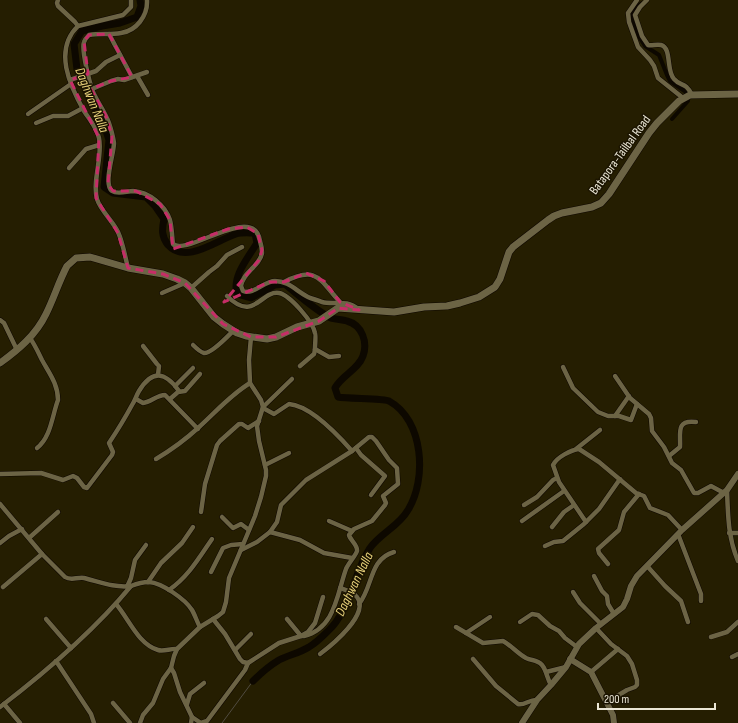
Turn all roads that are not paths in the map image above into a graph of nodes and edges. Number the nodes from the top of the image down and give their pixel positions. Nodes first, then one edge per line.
1 (58, 0) edge
2 (131, 0) edge
3 (147, 0) edge
4 (636, 0) edge
5 (647, 0) edge
6 (78, 26) junction
7 (109, 34) junction
8 (120, 55) junction
9 (147, 72) dead end
10 (86, 74) junction
11 (134, 77) junction
12 (72, 81) junction
13 (92, 89) junction
14 (738, 94) edge
15 (148, 95) dead end
16 (688, 96) junction
17 (83, 108) junction
18 (28, 114) dead end
19 (36, 123) dead end
20 (99, 144) junction
21 (70, 168) dead end
22 (242, 247) dead end
23 (128, 268) junction
24 (284, 282) junction
25 (188, 286) junction
26 (162, 293) dead end
27 (228, 296) dead end
28 (340, 302) junction
29 (359, 310) junction
30 (0, 320) edge
31 (311, 323) junction
32 (233, 331) junction
33 (251, 337) junction
34 (30, 338) junction
35 (192, 345) dead end
36 (143, 346) dead end
37 (315, 349) junction
38 (17, 350) junction
39 (340, 356) dead end
40 (0, 363) edge
41 (300, 366) dead end
42 (562, 367) dead end
43 (192, 368) dead end
44 (200, 374) dead end
45 (158, 375) junction
46 (615, 376) dead end
47 (292, 379) dead end
48 (250, 383) junction
49 (175, 386) junction
50 (179, 391) junction
51 (629, 396) junction
52 (136, 399) junction
53 (170, 399) junction
54 (637, 404) junction
55 (263, 407) junction
56 (615, 416) junction
57 (259, 421) junction
58 (696, 422) dead end
59 (198, 429) junction
60 (600, 430) dead end
61 (37, 448) dead end
62 (354, 449) junction
63 (576, 449) junction
64 (289, 453) dead end
65 (669, 456) junction
66 (156, 459) dead end
67 (265, 465) junction
68 (0, 474) edge
69 (738, 474) edge
70 (557, 478) junction
71 (620, 479) junction
72 (564, 491) junction
73 (726, 492) junction
74 (639, 494) junction
75 (370, 495) dead end
76 (0, 504) edge
77 (524, 505) dead end
78 (574, 505) junction
79 (58, 512) dead end
80 (201, 512) dead end
81 (222, 517) dead end
82 (329, 521) dead end
83 (522, 521) dead end
84 (586, 522) junction
85 (193, 527) dead end
86 (552, 527) dead end
87 (22, 529) junction
88 (249, 530) junction
89 (352, 531) junction
90 (270, 532) junction
91 (680, 532) junction
92 (729, 533) junction
93 (738, 533) edge
94 (29, 538) junction
95 (212, 539) dead end
96 (0, 542) edge
97 (244, 544) junction
98 (146, 545) dead end
99 (545, 546) dead end
100 (241, 550) junction
101 (394, 552) dead end
102 (42, 554) junction
103 (352, 558) junction
104 (738, 560) edge
105 (608, 564) dead end
106 (648, 567) junction
107 (211, 572) dead end
108 (594, 576) dead end
109 (148, 582) junction
110 (3, 587) dead end
111 (129, 587) junction
112 (340, 588) junction
113 (169, 590) junction
114 (573, 592) dead end
115 (323, 596) dead end
116 (701, 601) dead end
117 (116, 604) junction
118 (359, 604) junction
119 (614, 614) junction
120 (490, 617) dead end
121 (46, 619) dead end
122 (213, 619) junction
123 (287, 619) dead end
124 (520, 622) dead end
125 (688, 622) dead end
126 (738, 622) edge
127 (601, 624) junction
128 (200, 627) junction
129 (456, 627) dead end
130 (596, 628) junction
131 (466, 633) junction
132 (251, 634) dead end
133 (301, 636) junction
134 (710, 637) dead end
135 (577, 647) junction
136 (71, 648) junction
137 (177, 649) junction
138 (618, 649) junction
139 (235, 650) junction
140 (320, 654) dead end
141 (738, 654) edge
142 (732, 657) dead end
143 (570, 658) junction
144 (473, 659) dead end
145 (56, 661) junction
146 (248, 663) junction
147 (566, 667) junction
148 (171, 668) junction
149 (546, 672) junction
150 (591, 672) junction
151 (204, 683) dead end
152 (551, 685) junction
153 (537, 700) junction
154 (607, 702) junction
155 (113, 703) dead end
156 (186, 704) junction
157 (2, 706) edge
158 (192, 717) junction
159 (20, 723) edge
160 (94, 723) edge
161 (130, 723) edge
162 (140, 723) edge
163 (192, 723) edge
164 (522, 723) edge
165 (614, 723) edge

1 - 6 street
2 - 6 street
3 - 7 street
4 - 16 street
5 - 16 street
6 - 12 street
7 - 8 street
7 - 10 street
8 - 10 street
8 - 11 street
9 - 11 street
10 - 12 street
10 - 13 street
11 - 13 street
11 - 15 street
12 - 17 street
12 - 18 street
13 - 24 street
14 - 16 main road
16 - 29 main road, Batapora-Tailbal Road
17 - 19 street
17 - 20 street
20 - 21 street
20 - 23 street
22 - 25 street
23 - 25 main road, Batapora-Tailbal Road
23 - 34 main road, Batapora-Tailbal Road
24 - 28 street
24 - 28 street
25 - 26 street
25 - 32 main road, Batapora-Tailbal Road
27 - 31 street
28 - 29 street
29 - 31 main road, Batapora-Tailbal Road
30 - 38 street
31 - 33 main road, Batapora-Tailbal Road
31 - 37 street
32 - 33 main road, Batapora-Tailbal Road
32 - 35 street
33 - 48 street
34 - 38 main road, Batapora-Tailbal Road
34 - 61 street
36 - 45 street
37 - 39 street
37 - 41 street
38 - 40 main road, Batapora-Tailbal Road
42 - 56 street
43 - 49 street
44 - 50 street
45 - 49 street
45 - 52 street
46 - 51 street
47 - 55 street
48 - 55 street
48 - 59 street
49 - 50 street
50 - 53 street
51 - 54 street
51 - 56 street
52 - 53 street
52 - 68 street
53 - 59 street
54 - 56 street
54 - 65 street
55 - 57 street
55 - 62 street
57 - 67 street
57 - 80 street
58 - 65 street
59 - 66 street
60 - 63 street
62 - 75 street
62 - 89 street
62 - 90 street
63 - 70 street
63 - 71 street
64 - 67 street
65 - 73 street
67 - 88 street
69 - 73 street
70 - 72 street
70 - 77 street
71 - 74 street
71 - 84 street
72 - 78 street
72 - 83 street
73 - 91 street
73 - 92 street
74 - 91 street
74 - 105 street
76 - 87 street
78 - 84 street
78 - 86 street
79 - 94 street
81 - 88 street
82 - 89 street
84 - 99 street
85 - 109 street
87 - 94 street
87 - 96 street
88 - 97 street
89 - 103 street
90 - 100 street
90 - 103 street
91 - 106 street
91 - 116 street
92 - 93 street
92 - 104 street
94 - 102 street
95 - 113 street
97 - 100 street
97 - 107 street
98 - 111 street
100 - 122 street
101 - 118 street
102 - 110 street
102 - 111 street
103 - 112 street
106 - 119 street
106 - 125 street
108 - 119 street
109 - 111 street
109 - 113 street
111 - 117 street
112 - 118 street
112 - 133 street
113 - 128 street
114 - 127 street
115 - 133 street
117 - 136 street
117 - 137 street
118 - 140 street
119 - 127 street
120 - 131 street
121 - 136 street
122 - 128 street
122 - 139 street
123 - 133 street
124 - 135 street
126 - 134 street
127 - 130 street
128 - 137 street
129 - 131 street
130 - 135 street
130 - 138 street
131 - 149 street
132 - 139 street
133 - 146 street
135 - 143 street
136 - 145 street
137 - 148 street
138 - 150 street
138 - 154 street
139 - 146 street
141 - 142 street
143 - 147 street
143 - 150 street
144 - 153 street
145 - 157 street
145 - 160 street
146 - 158 street
147 - 149 street
147 - 152 street
148 - 156 street
148 - 162 street
149 - 152 street
150 - 154 street
151 - 156 street
152 - 153 street
153 - 164 street
154 - 165 street
155 - 161 street
156 - 158 street
157 - 159 street
158 - 163 street

